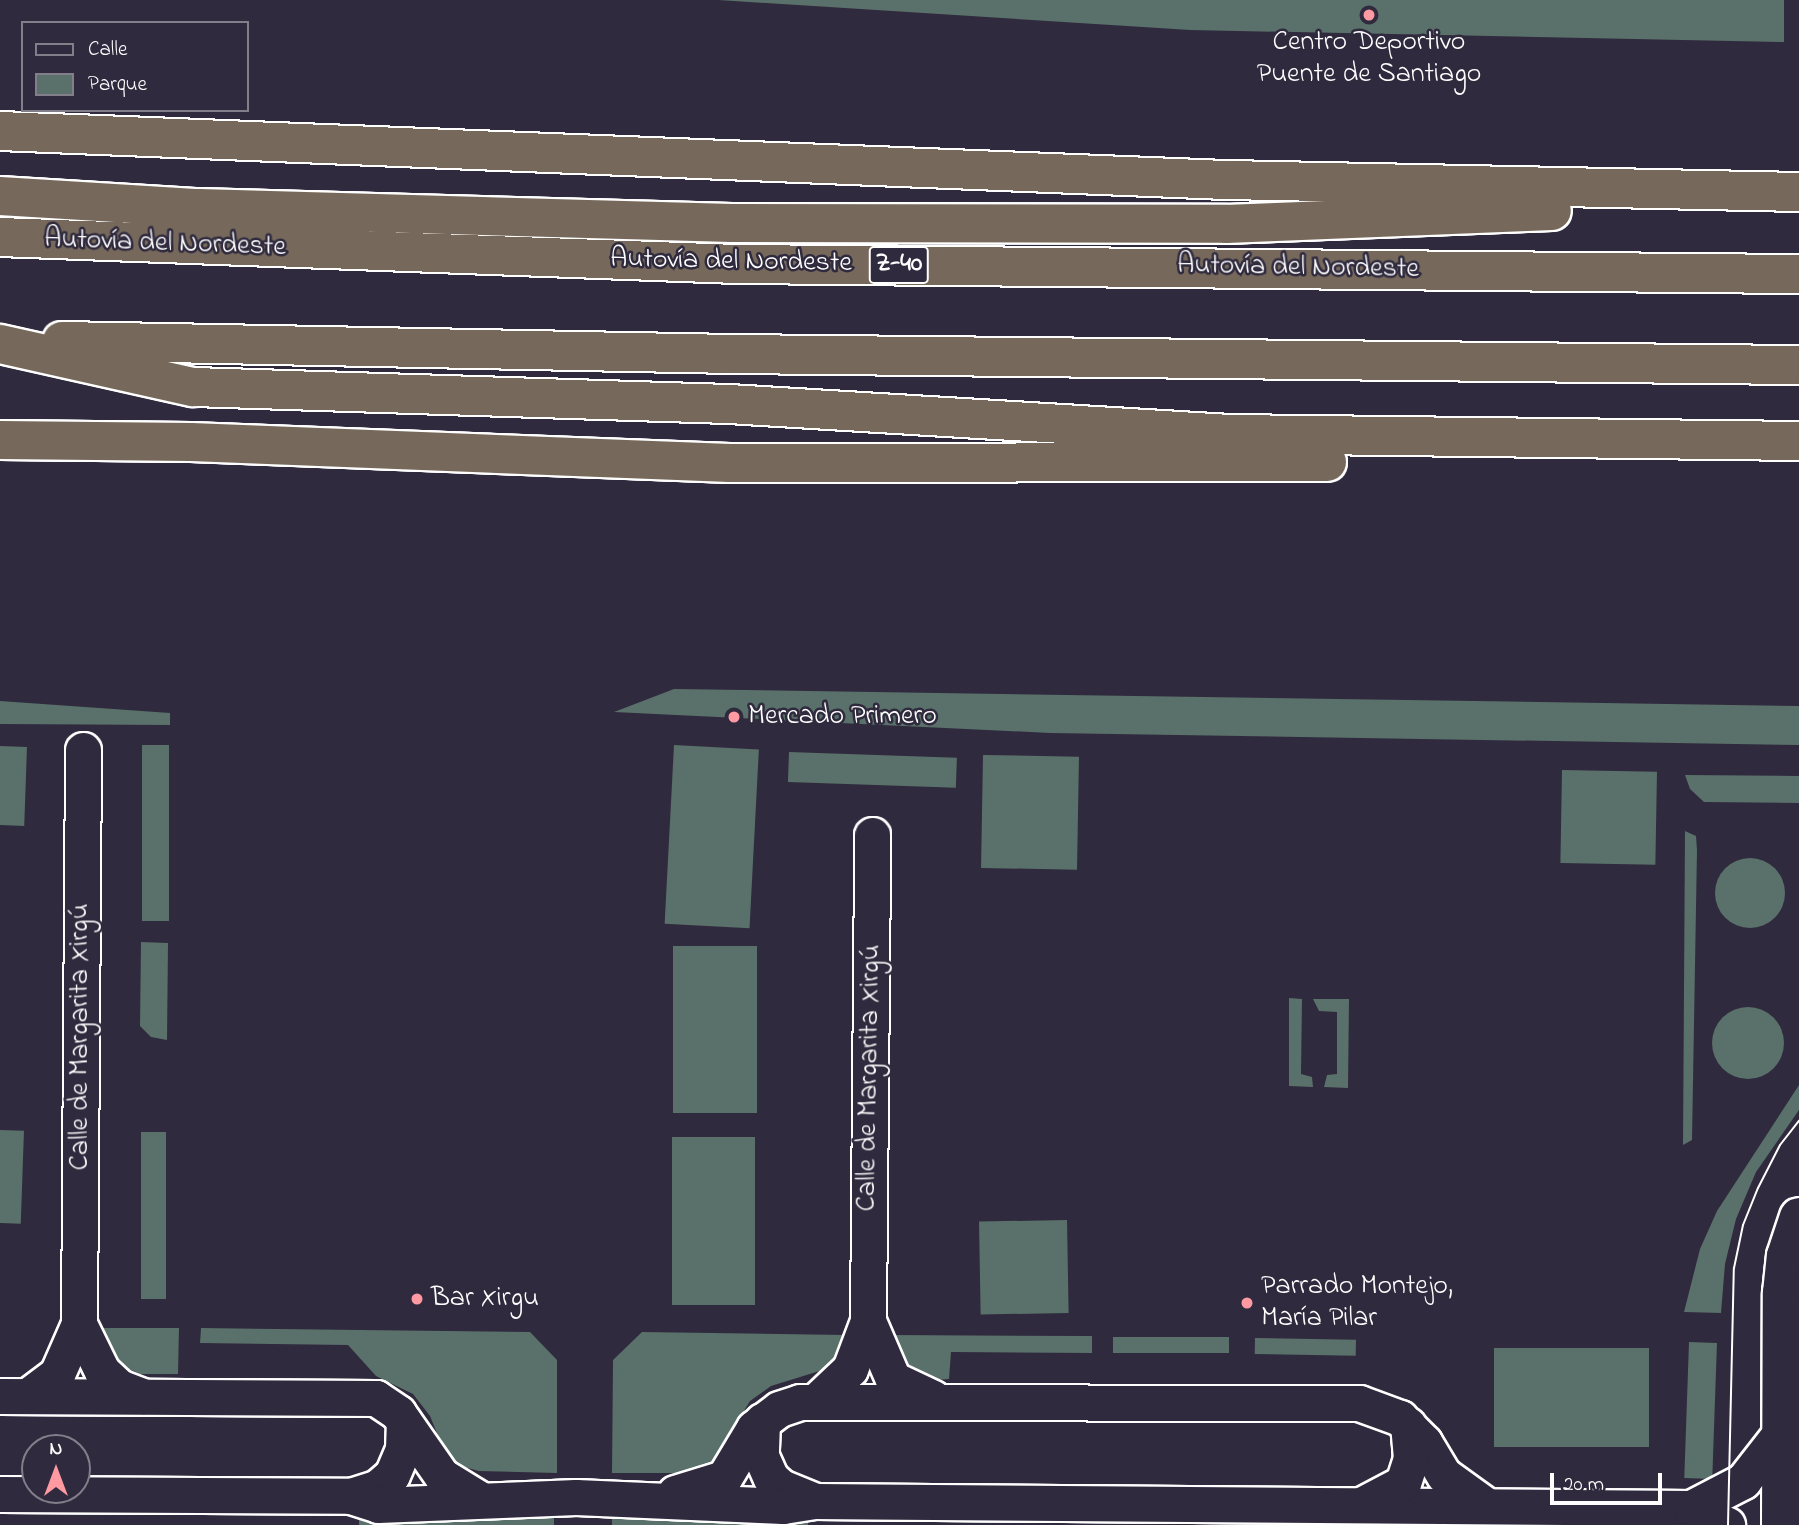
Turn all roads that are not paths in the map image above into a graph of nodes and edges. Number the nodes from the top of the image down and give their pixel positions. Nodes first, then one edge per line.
1 (0, 131) edge
2 (1799, 192) edge
3 (0, 196) edge
4 (1799, 200) edge
5 (0, 237) edge
6 (1799, 274) edge
7 (0, 339) edge
8 (0, 344) edge
9 (1799, 365) edge
10 (0, 422) edge
11 (0, 440) edge
12 (1799, 441) edge
13 (191, 442) junction
14 (1799, 462) edge
15 (83, 750) dead end
16 (872, 835) dead end
17 (1799, 1217) edge
18 (867, 1321) junction
19 (79, 1324) junction
20 (15, 1396) edge
21 (145, 1397) junction
22 (935, 1399) junction
23 (815, 1402) junction
24 (762, 1421) junction
25 (404, 1422) junction
26 (1408, 1425) junction
27 (1779, 1435) junction
28 (0, 1494) edge
29 (351, 1496) junction
30 (478, 1498) junction
31 (650, 1498) junction
32 (815, 1501) junction
33 (1360, 1505) junction
34 (1487, 1506) junction
35 (1690, 1508) junction
36 (1727, 1525) edge
37 (1781, 1525) edge

1 - 2 highway
3 - 4 highway
5 - 6 highway, Autovía del Nordeste / Z-40
7 - 9 highway
8 - 12 highway
10 - 13 highway
11 - 13 highway
13 - 14 highway
15 - 19 street, Calle de Margarita Xirgú
16 - 18 street, Calle de Margarita Xirgú
17 - 27 main road
18 - 22 street, Calle de Margarita Xirgú
18 - 23 street, Calle de Margarita Xirgú
19 - 20 street, Calle de Margarita Xirgú
19 - 21 street, Calle de Margarita Xirgú
20 - 21 street, Calle de Margarita Xirgú
21 - 25 street, Calle de Margarita Xirgú
22 - 23 street, Calle de Margarita Xirgú
22 - 26 street, Calle de Margarita Xirgú
23 - 24 street, Calle de Margarita Xirgú
24 - 31 street, Calle de Margarita Xirgú
24 - 32 street, Calle de Margarita Xirgú
25 - 29 street, Calle de Margarita Xirgú
25 - 30 street, Calle de Margarita Xirgú
26 - 33 street, Calle de Margarita Xirgú
26 - 34 street, Calle de Margarita Xirgú
27 - 35 street, Calle de Margarita Xirgú
27 - 37 main road
28 - 29 street, Calle de Margarita Xirgú
29 - 30 street, Calle de Margarita Xirgú
30 - 31 street, Calle de Margarita Xirgú
31 - 32 street, Calle de Margarita Xirgú
32 - 33 street, Calle de Margarita Xirgú
33 - 34 street, Calle de Margarita Xirgú
34 - 35 street, Calle de Margarita Xirgú
35 - 36 street, Calle de Margarita Xirgú

